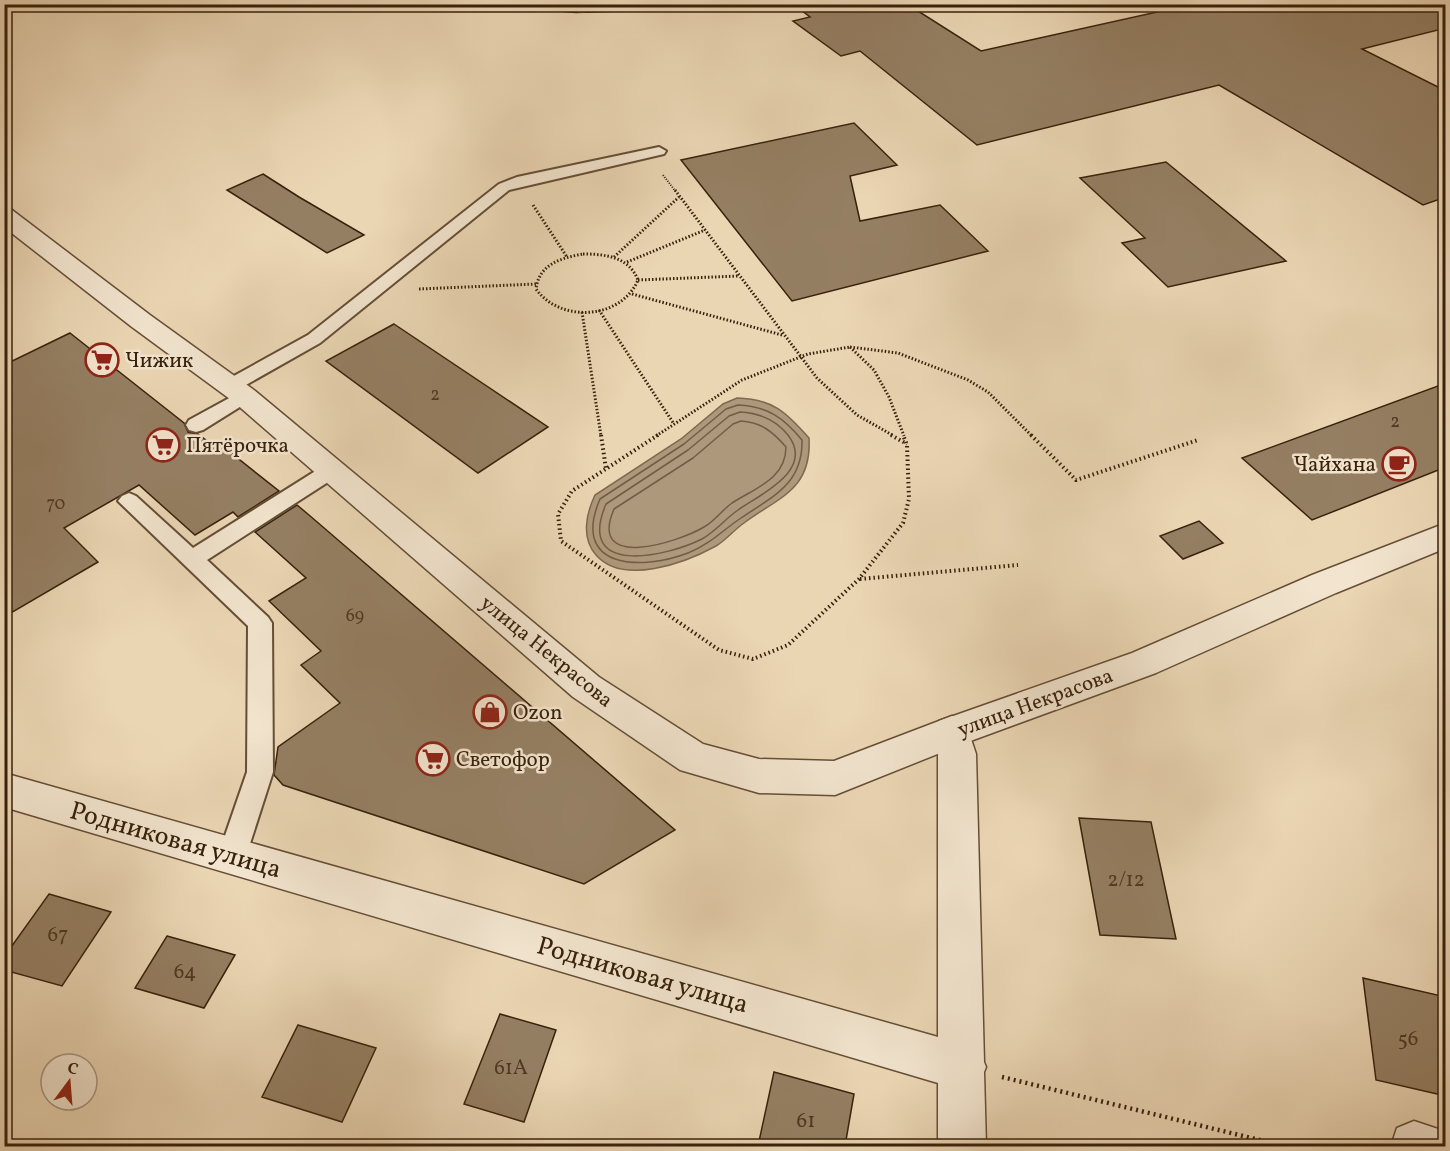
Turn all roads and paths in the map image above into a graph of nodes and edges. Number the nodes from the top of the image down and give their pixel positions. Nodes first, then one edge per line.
1 (659, 151) dead end
2 (661, 172) dead end
3 (517, 182) junction
4 (679, 197) junction
5 (4, 215) edge
6 (705, 230) junction
7 (567, 257) junction
8 (614, 257) junction
9 (626, 263) junction
10 (739, 276) junction
11 (638, 280) junction
12 (536, 284) junction
13 (376, 291) junction
14 (632, 294) junction
15 (599, 310) junction
16 (582, 312) junction
17 (784, 336) junction
18 (850, 347) junction
19 (800, 357) junction
20 (237, 391) junction
21 (674, 424) junction
22 (196, 425) dead end
23 (1198, 440) dead end
24 (907, 444) junction
25 (606, 469) junction
26 (332, 470) junction
27 (1440, 477) dead end
28 (1446, 482) edge
29 (129, 501) dead end
30 (1446, 535) edge
31 (192, 560) junction
32 (1018, 565) dead end
33 (859, 579) junction
34 (952, 732) junction
35 (4, 790) edge
36 (232, 856) junction
37 (963, 1067) junction
38 (962, 1146) edge
39 (1284, 1146) edge

1 - 3 lane
2 - 4 path
3 - 7 path
3 - 13 lane
4 - 6 path
4 - 8 path
5 - 20 street, улица Некрасова
6 - 9 path
6 - 10 path
7 - 8 path
7 - 12 path
8 - 9 path
9 - 11 path
10 - 11 path
10 - 17 path
11 - 14 path
12 - 13 path
12 - 16 path
13 - 20 lane
14 - 15 path
14 - 17 path
15 - 16 path
15 - 21 path
16 - 25 path
17 - 19 path
18 - 19 path
18 - 23 path
18 - 24 path
19 - 21 path
19 - 24 path
20 - 22 lane
20 - 26 street, улица Некрасова
21 - 25 path
24 - 33 path
25 - 33 path
26 - 31 lane
26 - 34 street, улица Некрасова
27 - 28 path
29 - 31 lane
30 - 34 street, улица Некрасова
31 - 36 lane
32 - 33 path
34 - 37 street
35 - 36 street, Родниковая улица
36 - 37 street, Родниковая улица
37 - 38 street
37 - 39 path

